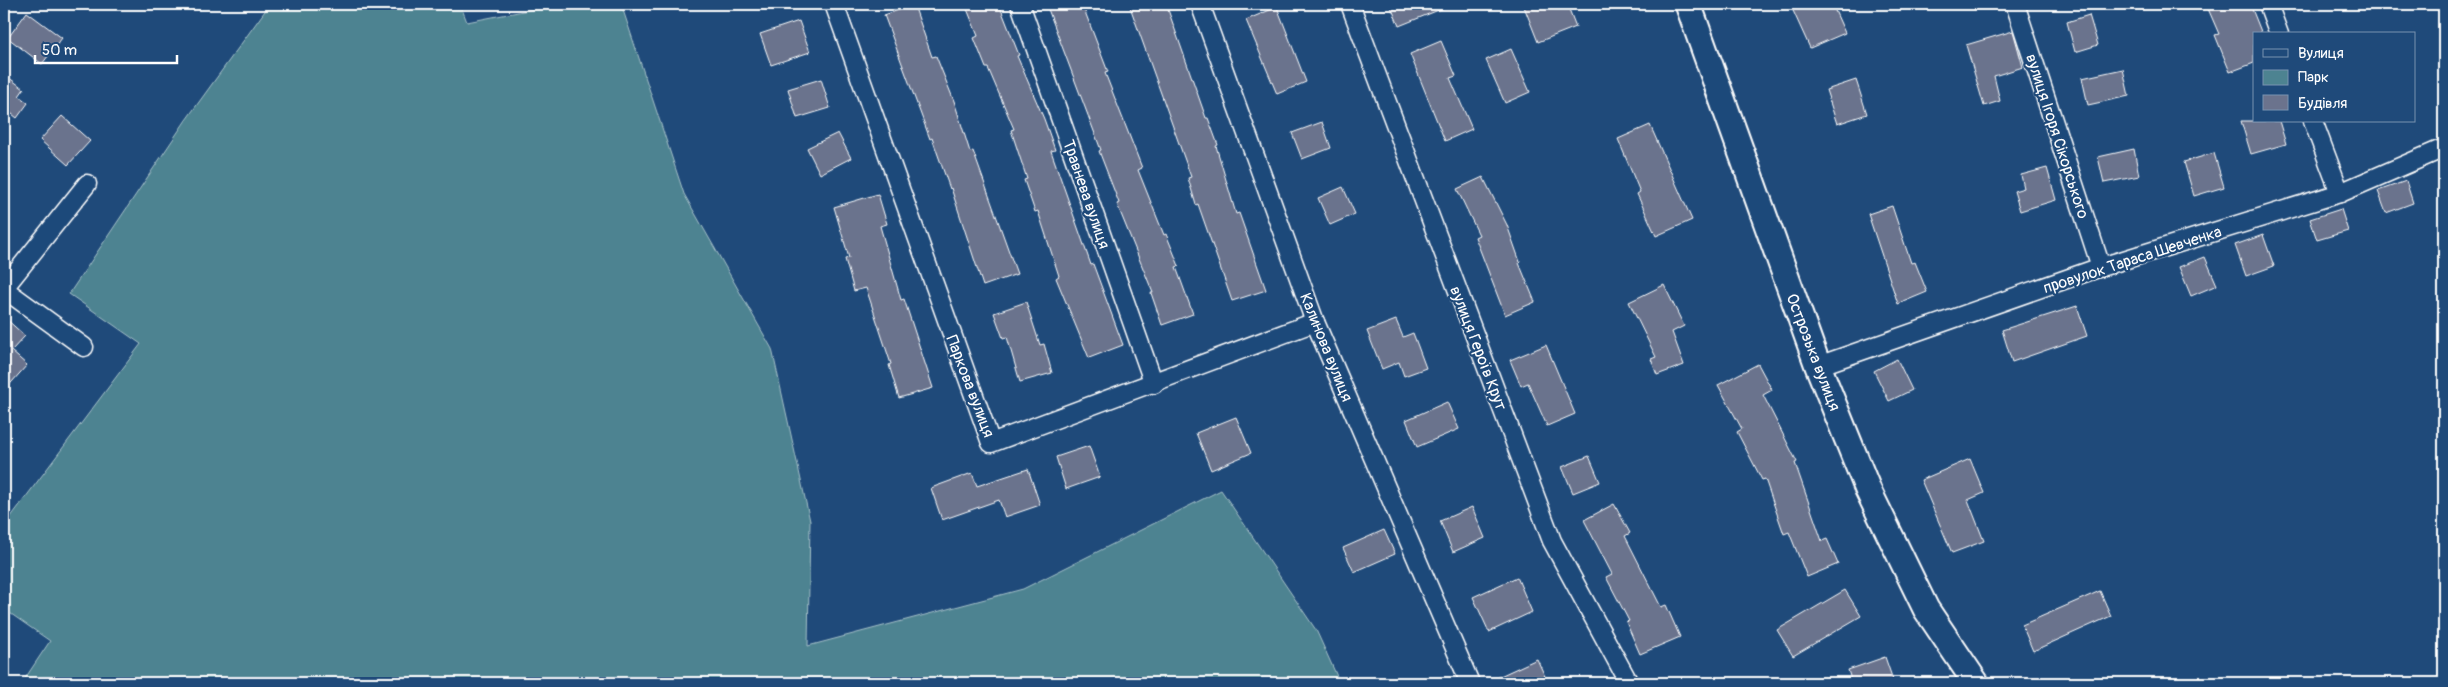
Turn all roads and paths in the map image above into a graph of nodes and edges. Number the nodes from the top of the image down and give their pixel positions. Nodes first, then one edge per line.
1 (834, 4) edge
2 (1020, 4) edge
3 (1200, 4) edge
4 (1350, 4) edge
5 (1688, 4) edge
6 (2015, 4) edge
7 (2268, 4) edge
8 (2278, 32) edge
9 (2312, 122) edge
10 (2444, 148) edge
11 (87, 184) dead end
12 (2340, 193) junction
13 (2101, 267) junction
14 (4, 288) edge
15 (1315, 322) junction
16 (84, 347) dead end
17 (1818, 366) junction
18 (1154, 384) junction
19 (1470, 683) edge
20 (1629, 683) edge
21 (1976, 683) edge

1 - 18 street, Паркова вулиця
2 - 18 street, Травнева вулиця
3 - 15 street, Калинова вулиця
4 - 20 street, вулиця Героїв Крут
5 - 17 main road, Острозька вулиця
6 - 13 street, вулиця Ігоря Сікорського
7 - 8 street
9 - 12 street
10 - 12 street, провулок Тараса Шевченка
11 - 14 street
12 - 13 street, провулок Тараса Шевченка
13 - 17 street, провулок Тараса Шевченка
14 - 16 street
15 - 18 street, Паркова вулиця
15 - 19 street, Калинова вулиця
17 - 21 main road, Острозька вулиця

